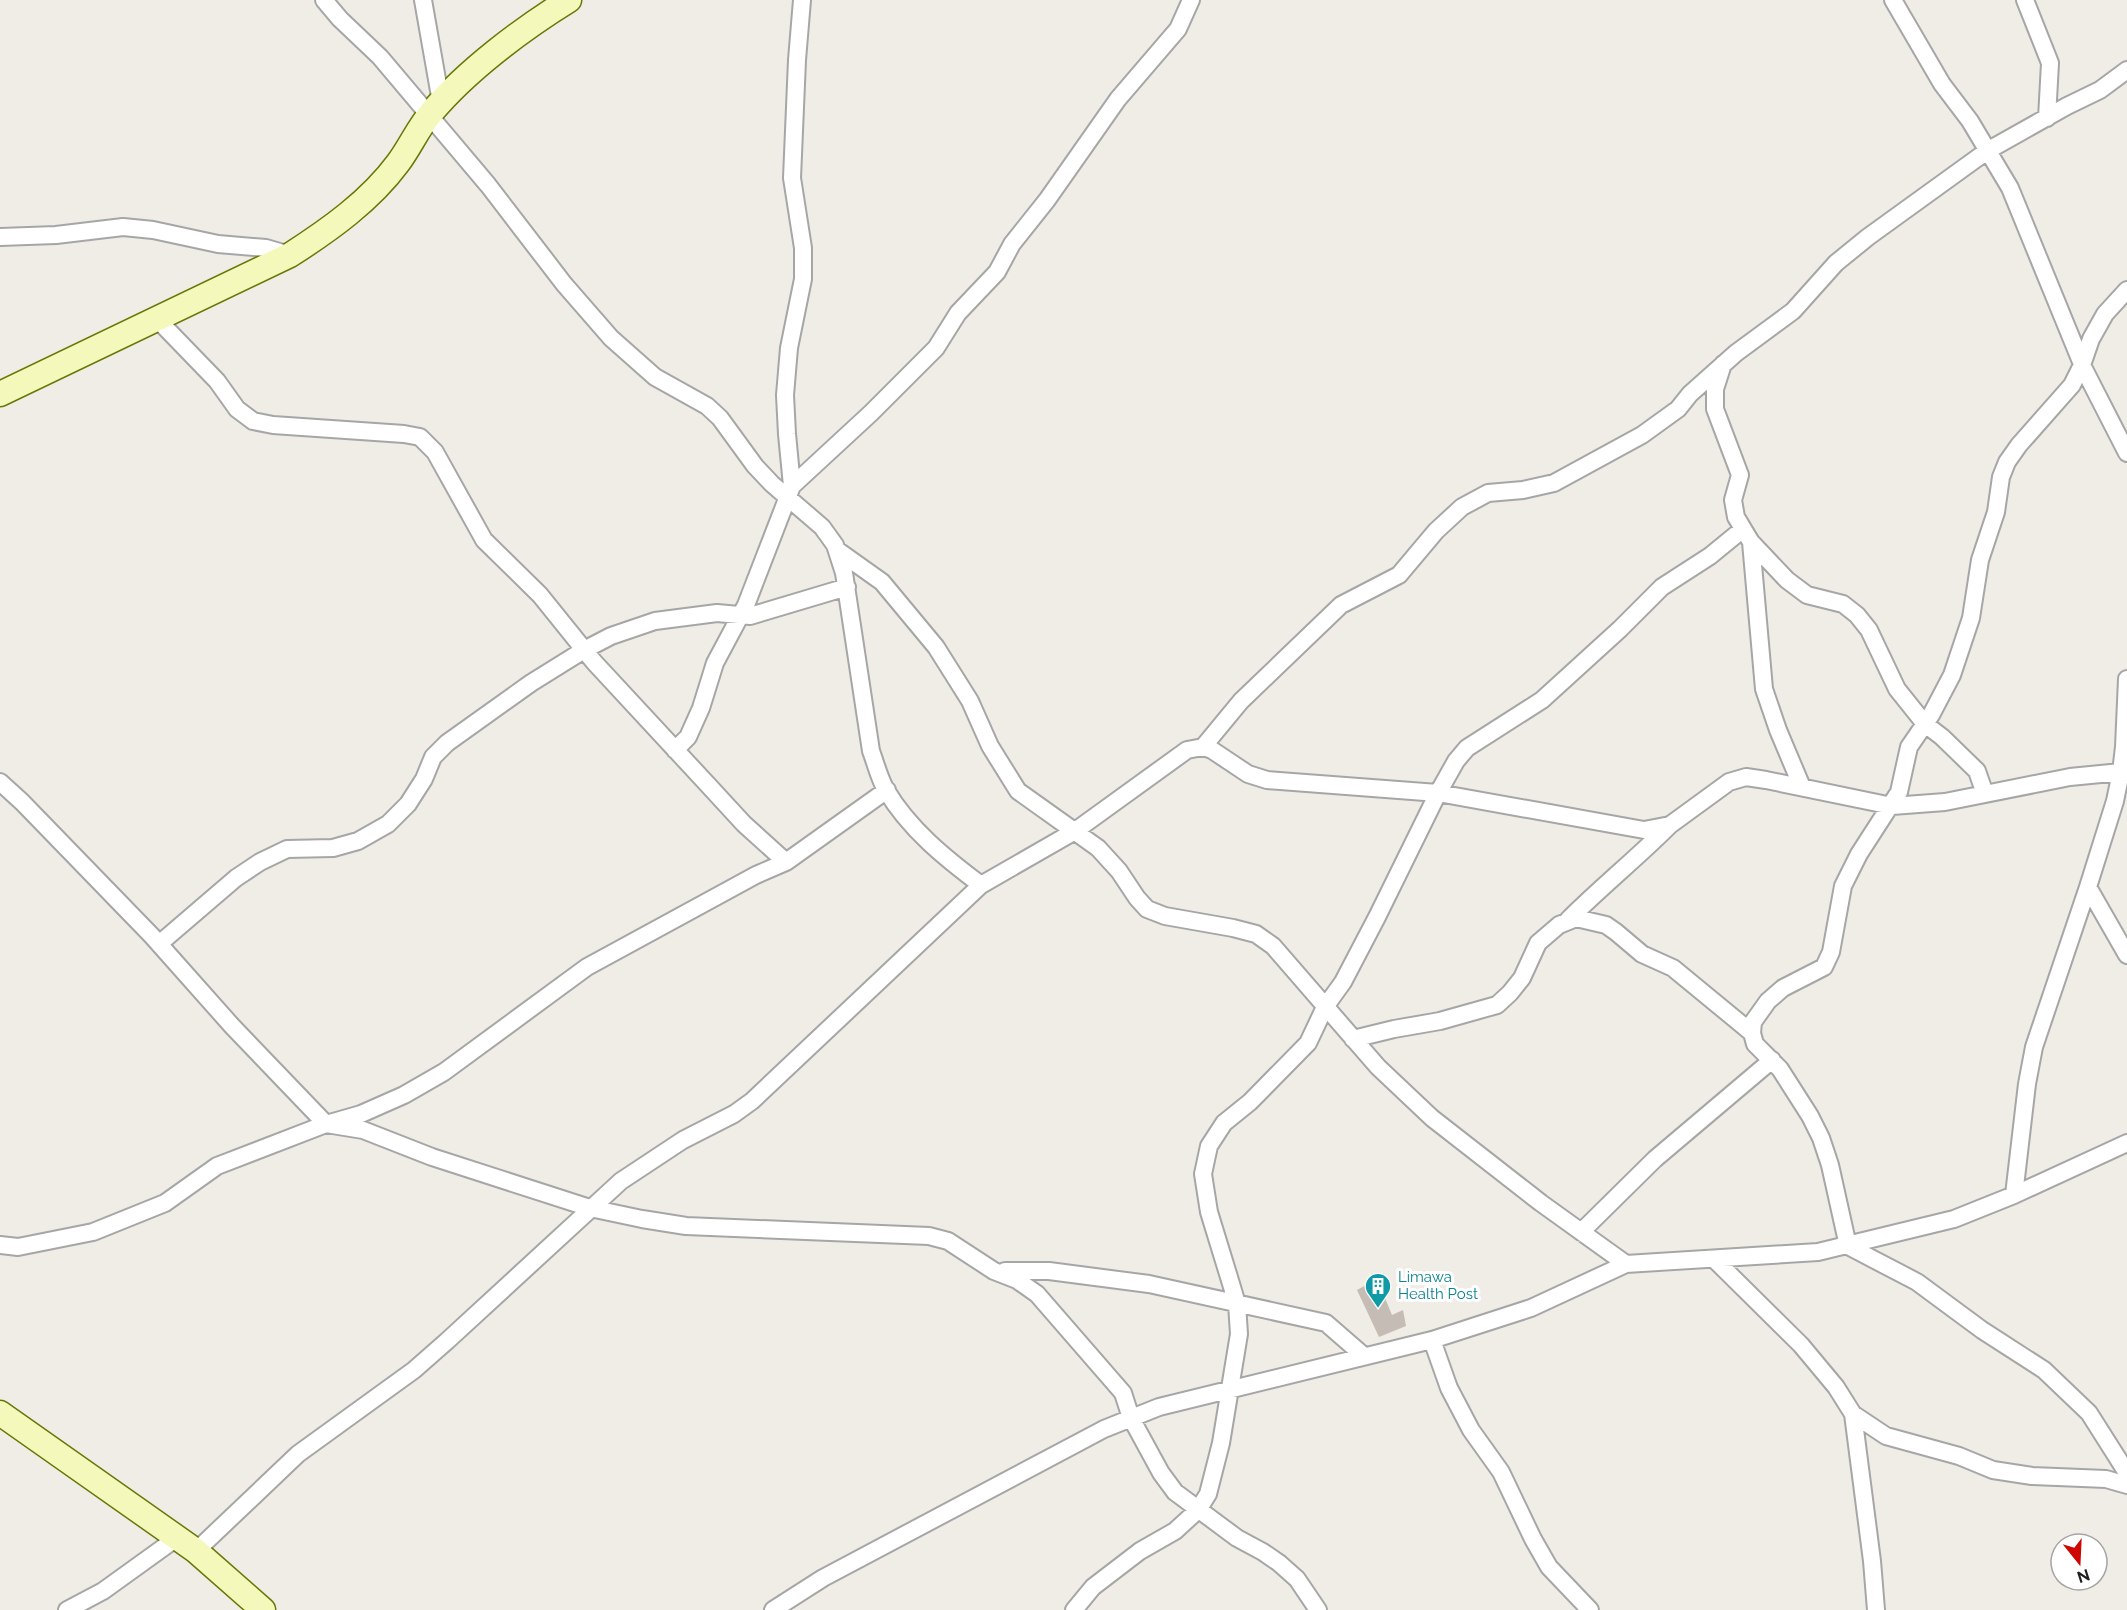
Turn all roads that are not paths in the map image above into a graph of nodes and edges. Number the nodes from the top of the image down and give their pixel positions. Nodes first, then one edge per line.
1 (324, 0) edge
2 (423, 0) edge
3 (569, 0) edge
4 (802, 0) edge
5 (1191, 0) edge
6 (1893, 0) edge
7 (2025, 0) edge
8 (2127, 70) edge
9 (435, 109) junction
10 (2047, 118) junction
11 (1987, 151) junction
12 (0, 237) edge
13 (290, 255) junction
14 (2127, 290) edge
15 (157, 319) junction
16 (1723, 364) junction
17 (2082, 365) junction
18 (0, 394) edge
19 (2127, 453) edge
20 (789, 492) junction
21 (1747, 536) junction
22 (837, 550) junction
23 (847, 587) junction
24 (741, 615) junction
25 (584, 650) junction
26 (2127, 679) edge
27 (1924, 724) junction
28 (1203, 747) junction
29 (675, 750) junction
30 (2124, 770) edge
31 (0, 782) edge
32 (1802, 787) junction
33 (887, 790) junction
34 (1438, 793) junction
35 (1985, 794) junction
36 (0, 799) edge
37 (1892, 806) junction
38 (28, 808) junction
39 (1670, 825) junction
40 (1075, 831) junction
41 (786, 862) junction
42 (981, 885) junction
43 (2088, 887) junction
44 (1568, 920) junction
45 (159, 944) junction
46 (2127, 955) edge
47 (1325, 1007) junction
48 (1752, 1034) junction
49 (1353, 1039) junction
50 (1772, 1060) junction
51 (326, 1124) junction
52 (2127, 1143) edge
53 (2014, 1195) junction
54 (590, 1208) junction
55 (1581, 1232) junction
56 (0, 1245) edge
57 (1848, 1246) junction
58 (1714, 1259) junction
59 (1626, 1264) junction
60 (994, 1270) junction
61 (1237, 1304) junction
62 (1432, 1340) junction
63 (1364, 1356) junction
64 (1230, 1390) junction
65 (1123, 1393) junction
66 (1159, 1407) junction
67 (0, 1413) edge
68 (1853, 1414) junction
69 (1131, 1418) junction
70 (2127, 1473) edge
71 (2127, 1485) edge
72 (1198, 1510) junction
73 (187, 1544) junction
74 (67, 1610) edge
75 (263, 1610) edge
76 (772, 1610) edge
77 (1074, 1610) edge
78 (1318, 1610) edge
79 (1590, 1610) edge
80 (1876, 1610) edge

1 - 9 street
2 - 9 street
3 - 9 street
4 - 20 street
5 - 20 street
6 - 11 street
7 - 10 street
8 - 10 street
9 - 13 street
9 - 20 street
10 - 11 street
11 - 16 street
11 - 17 street
12 - 13 street
13 - 15 street
14 - 17 street
15 - 18 street
15 - 25 street
16 - 21 street
16 - 28 street
17 - 19 street
17 - 27 street
20 - 22 street
20 - 24 street
21 - 27 street
21 - 32 street
21 - 34 street
22 - 23 street
22 - 40 street
23 - 24 street
23 - 33 street
24 - 25 street
24 - 29 street
25 - 29 street
25 - 45 street
26 - 30 street
27 - 35 street
27 - 37 street
28 - 34 street
28 - 40 street
29 - 41 street
30 - 35 street
30 - 43 street
31 - 38 street
32 - 37 street
32 - 39 street
33 - 41 street
33 - 42 street
34 - 39 street
34 - 47 street
35 - 37 street
36 - 38 street
37 - 48 street
38 - 45 street
39 - 44 street
40 - 42 street
40 - 47 street
41 - 51 street
42 - 54 street
43 - 46 street
43 - 53 street
44 - 48 street
44 - 49 street
45 - 51 street
47 - 49 street
47 - 61 street
48 - 50 street
49 - 55 street
50 - 55 street
50 - 57 street
51 - 54 street
51 - 56 street
52 - 53 street
53 - 57 street
54 - 60 street
54 - 73 street
55 - 59 street
57 - 58 street
57 - 70 street
58 - 59 street
58 - 68 street
59 - 62 street
60 - 61 street
60 - 65 street
61 - 63 street
61 - 64 street
62 - 63 street
62 - 79 street
63 - 64 street
64 - 66 street
64 - 72 street
65 - 66 street
65 - 69 street
66 - 69 street
67 - 73 street
68 - 71 street
68 - 80 street
69 - 72 street
69 - 76 street
72 - 77 street
72 - 78 street
73 - 74 street
73 - 75 street

